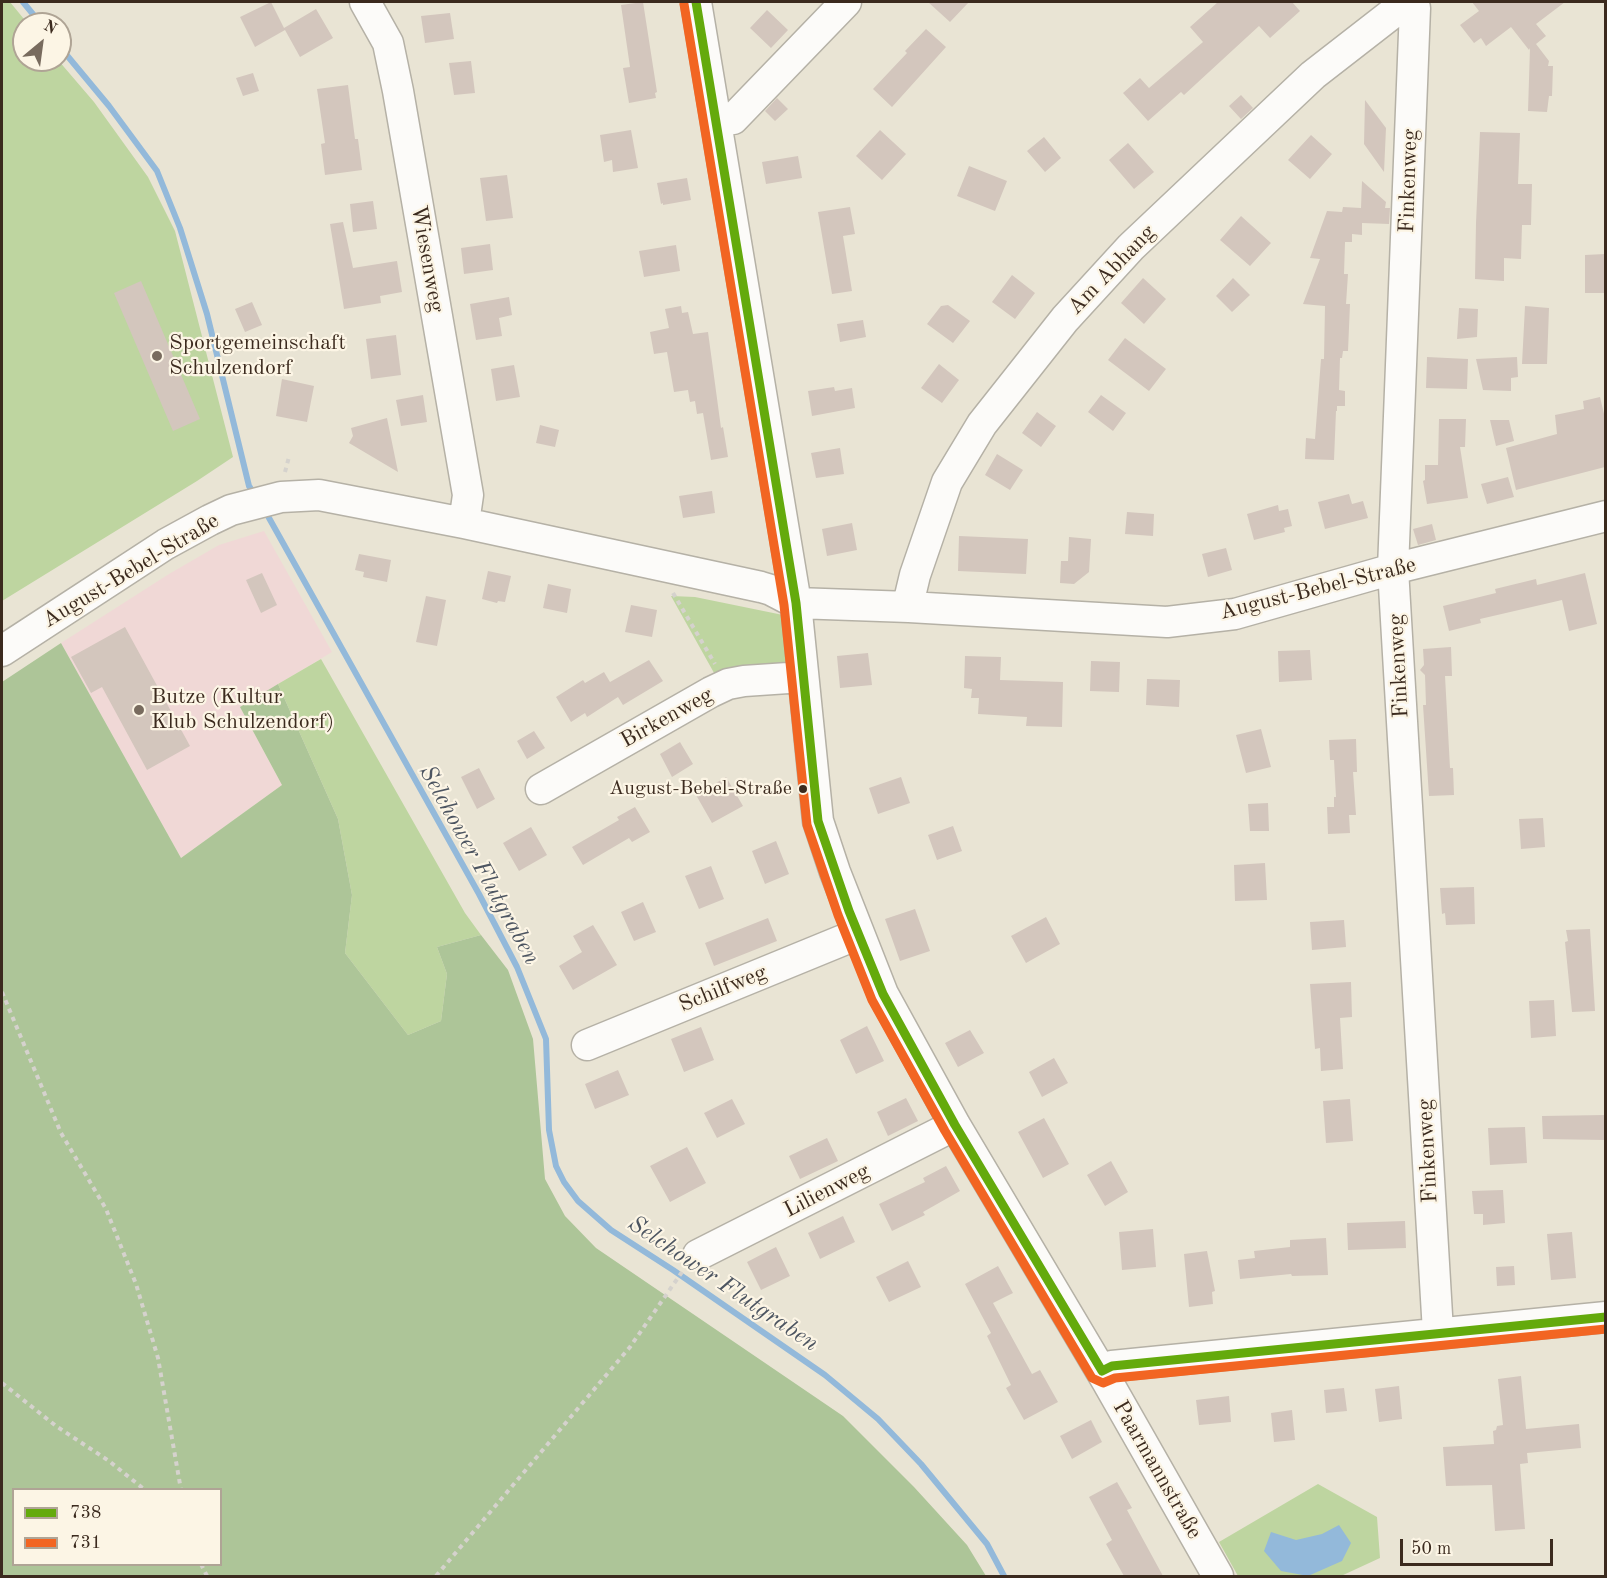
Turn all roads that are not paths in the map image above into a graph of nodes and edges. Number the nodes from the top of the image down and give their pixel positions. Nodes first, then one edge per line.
1 (365, 2) edge
2 (696, 2) edge
3 (846, 2) edge
4 (1409, 2) edge
5 (717, 122) junction
6 (1605, 516) edge
7 (464, 523) junction
8 (1393, 569) junction
9 (796, 603) junction
10 (909, 607) junction
11 (2, 651) edge
12 (803, 677) junction
13 (541, 789) dead end
14 (858, 934) junction
15 (587, 1045) dead end
16 (956, 1125) junction
17 (698, 1255) road end
18 (1605, 1317) edge
19 (1438, 1332) junction
20 (1102, 1371) junction
21 (1218, 1576) edge

1 - 7 street, Wiesenweg
2 - 5 street, Paarmannstraße
3 - 5 street
4 - 8 street, Finkenweg
4 - 10 street, Am Abhang
5 - 9 street, Paarmannstraße
6 - 8 street, August-Bebel-Straße
7 - 9 street, August-Bebel-Straße
7 - 11 street, August-Bebel-Straße
8 - 10 street, August-Bebel-Straße
8 - 19 street, Finkenweg
9 - 10 street, August-Bebel-Straße
9 - 12 street, Paarmannstraße
12 - 13 street, Birkenweg
12 - 14 street, Paarmannstraße
14 - 15 street, Schilfweg
14 - 16 street, Paarmannstraße
16 - 17 street, Lilienweg
16 - 20 street, Paarmannstraße
18 - 19 street
19 - 20 street
20 - 21 street, Paarmannstraße

